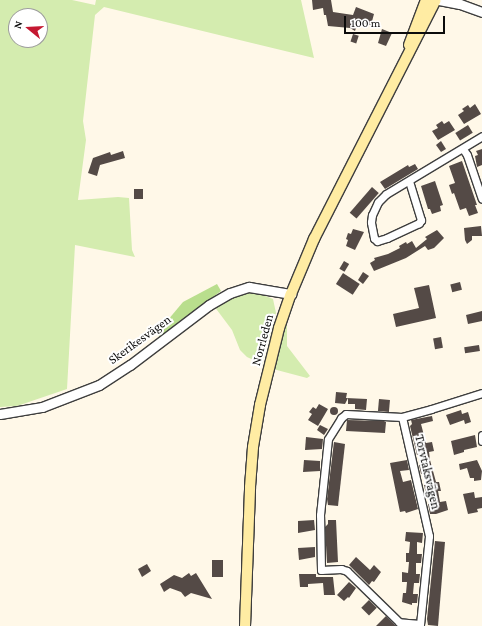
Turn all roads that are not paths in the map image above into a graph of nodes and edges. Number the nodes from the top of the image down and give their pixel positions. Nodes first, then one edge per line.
1 (426, 0) edge
2 (438, 0) edge
3 (458, 2) edge
4 (482, 12) edge
5 (394, 85) junction
6 (482, 136) edge
7 (463, 149) junction
8 (409, 181) junction
9 (482, 199) edge
10 (291, 294) junction
11 (482, 393) edge
12 (0, 414) edge
13 (402, 417) junction
14 (482, 435) edge
15 (482, 441) edge
16 (245, 626) edge

1 - 5 main road, Norrleden
2 - 3 street
2 - 5 main road, Norrleden
3 - 4 street
5 - 10 main road, Norrleden
6 - 7 street
7 - 8 street
7 - 9 street
8 - 8 street
10 - 12 street, Skerikesvägen
10 - 16 main road, Norrleden
11 - 13 street
13 - 13 street, Torvtaksvägen
14 - 15 street

